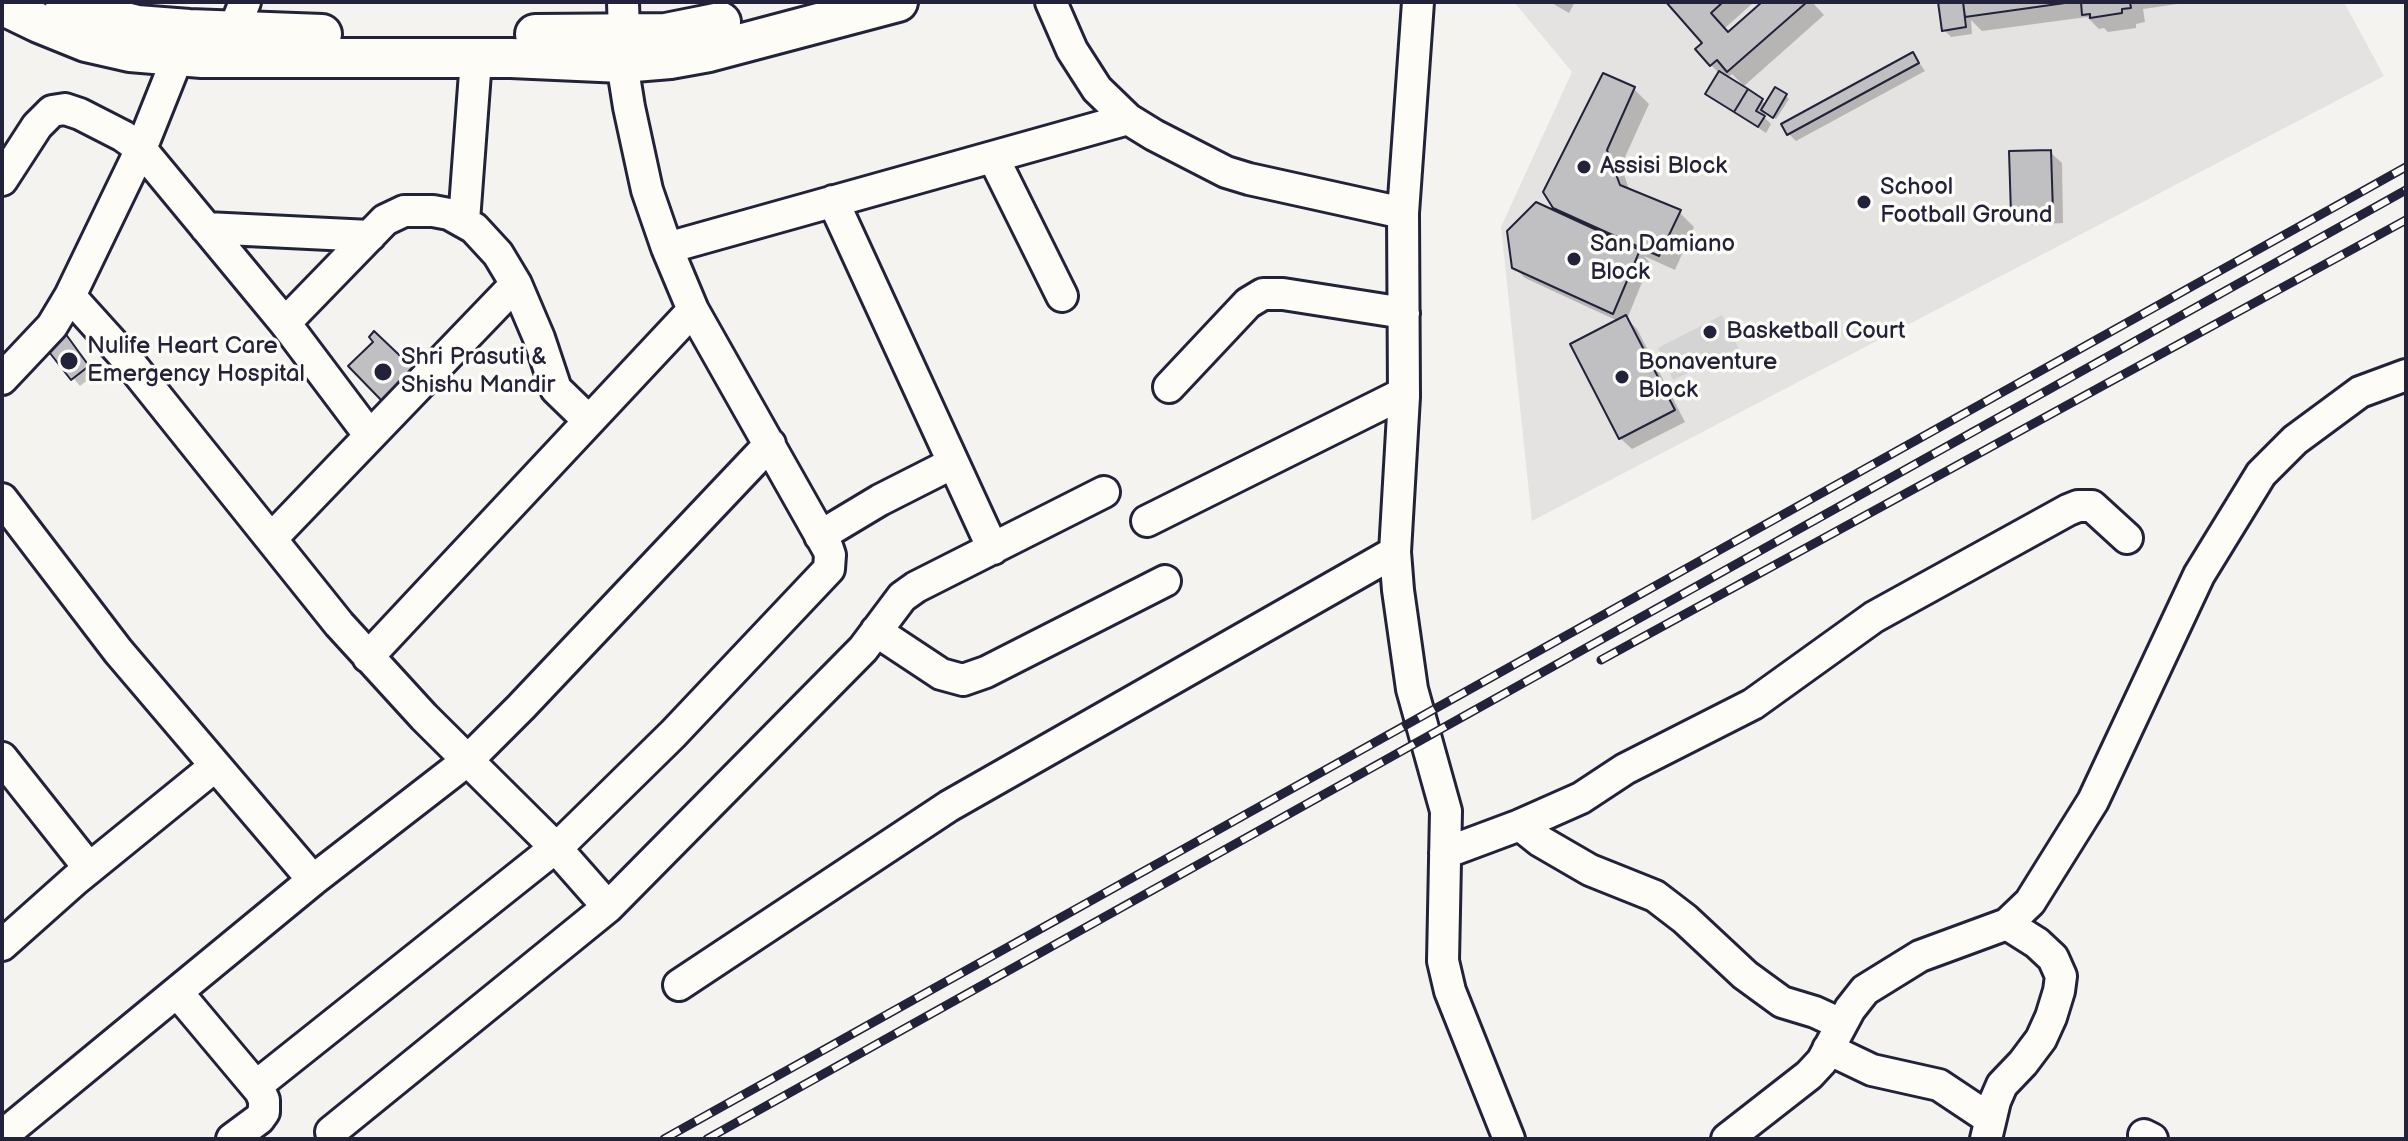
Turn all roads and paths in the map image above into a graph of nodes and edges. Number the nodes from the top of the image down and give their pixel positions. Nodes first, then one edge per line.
1 (65, 2) edge
2 (794, 2) edge
3 (898, 2) edge
4 (1051, 2) edge
5 (1418, 2) edge
6 (2, 5) edge
7 (233, 31) edge
8 (623, 33) edge
9 (184, 43) junction
10 (476, 59) junction
11 (1128, 119) junction
12 (141, 149) junction
13 (993, 157) junction
14 (2, 180) edge
15 (833, 201) junction
16 (1403, 213) junction
17 (464, 221) junction
18 (206, 228) junction
19 (370, 236) junction
20 (667, 248) junction
21 (516, 284) junction
22 (70, 296) junction
23 (1062, 296) dead end
24 (693, 310) junction
25 (1404, 313) junction
26 (285, 323) junction
27 (2406, 375) edge
28 (2, 379) edge
29 (1169, 387) dead end
30 (1404, 393) junction
31 (589, 421) junction
32 (370, 436) junction
33 (770, 444) junction
34 (953, 463) junction
35 (1104, 492) dead end
36 (2, 499) edge
37 (1147, 521) dead end
38 (820, 536) junction
39 (272, 538) junction
40 (2127, 538) dead end
41 (993, 549) junction
42 (1395, 552) junction
43 (1165, 581) dead end
44 (876, 631) junction
45 (368, 657) junction
46 (2, 758) edge
47 (468, 760) junction
48 (214, 767) junction
49 (1520, 825) junction
50 (556, 848) junction
51 (1445, 853) junction
52 (89, 868) junction
53 (313, 880) junction
54 (608, 907) junction
55 (2007, 924) junction
56 (2, 945) edge
57 (679, 985) dead end
58 (177, 992) junction
59 (1835, 1037) junction
60 (256, 1086) junction
61 (1988, 1129) edge
62 (331, 1132) dead end
63 (2, 1136) edge
64 (232, 1139) edge
65 (1509, 1139) edge
66 (1727, 1139) edge

1 - 9 main road
2 - 8 main road
3 - 8 main road
4 - 11 street
5 - 16 street
6 - 9 main road
7 - 8 main road
7 - 9 main road
7 - 10 main road
8 - 10 main road
8 - 20 street
9 - 12 street
10 - 17 street
11 - 13 street
11 - 16 street
12 - 14 street
12 - 18 street
12 - 22 street
13 - 15 street
13 - 23 street
15 - 20 street
15 - 34 street
16 - 25 street
17 - 19 street
17 - 21 street
18 - 19 street
18 - 26 street
19 - 26 street
20 - 24 street
21 - 31 street
21 - 32 street
22 - 28 street
22 - 39 street
24 - 31 street
24 - 33 street
25 - 29 street
25 - 30 street
26 - 32 street
27 - 55 street
30 - 37 street
30 - 42 street
31 - 45 street
32 - 39 street
33 - 38 street
33 - 47 street
34 - 38 street
34 - 41 street
35 - 41 street
36 - 48 street
38 - 50 street
39 - 45 street
40 - 49 street
41 - 44 street
42 - 51 street
42 - 57 street
43 - 44 street
44 - 54 street
45 - 47 street
46 - 52 street
47 - 50 street
47 - 53 street
48 - 52 street
48 - 53 street
49 - 51 street
49 - 59 street
50 - 54 street
50 - 60 street
51 - 65 street
52 - 56 street
53 - 58 street
54 - 62 street
55 - 59 street
55 - 61 street
58 - 60 street
58 - 63 street
59 - 61 street
59 - 66 street
60 - 64 street

